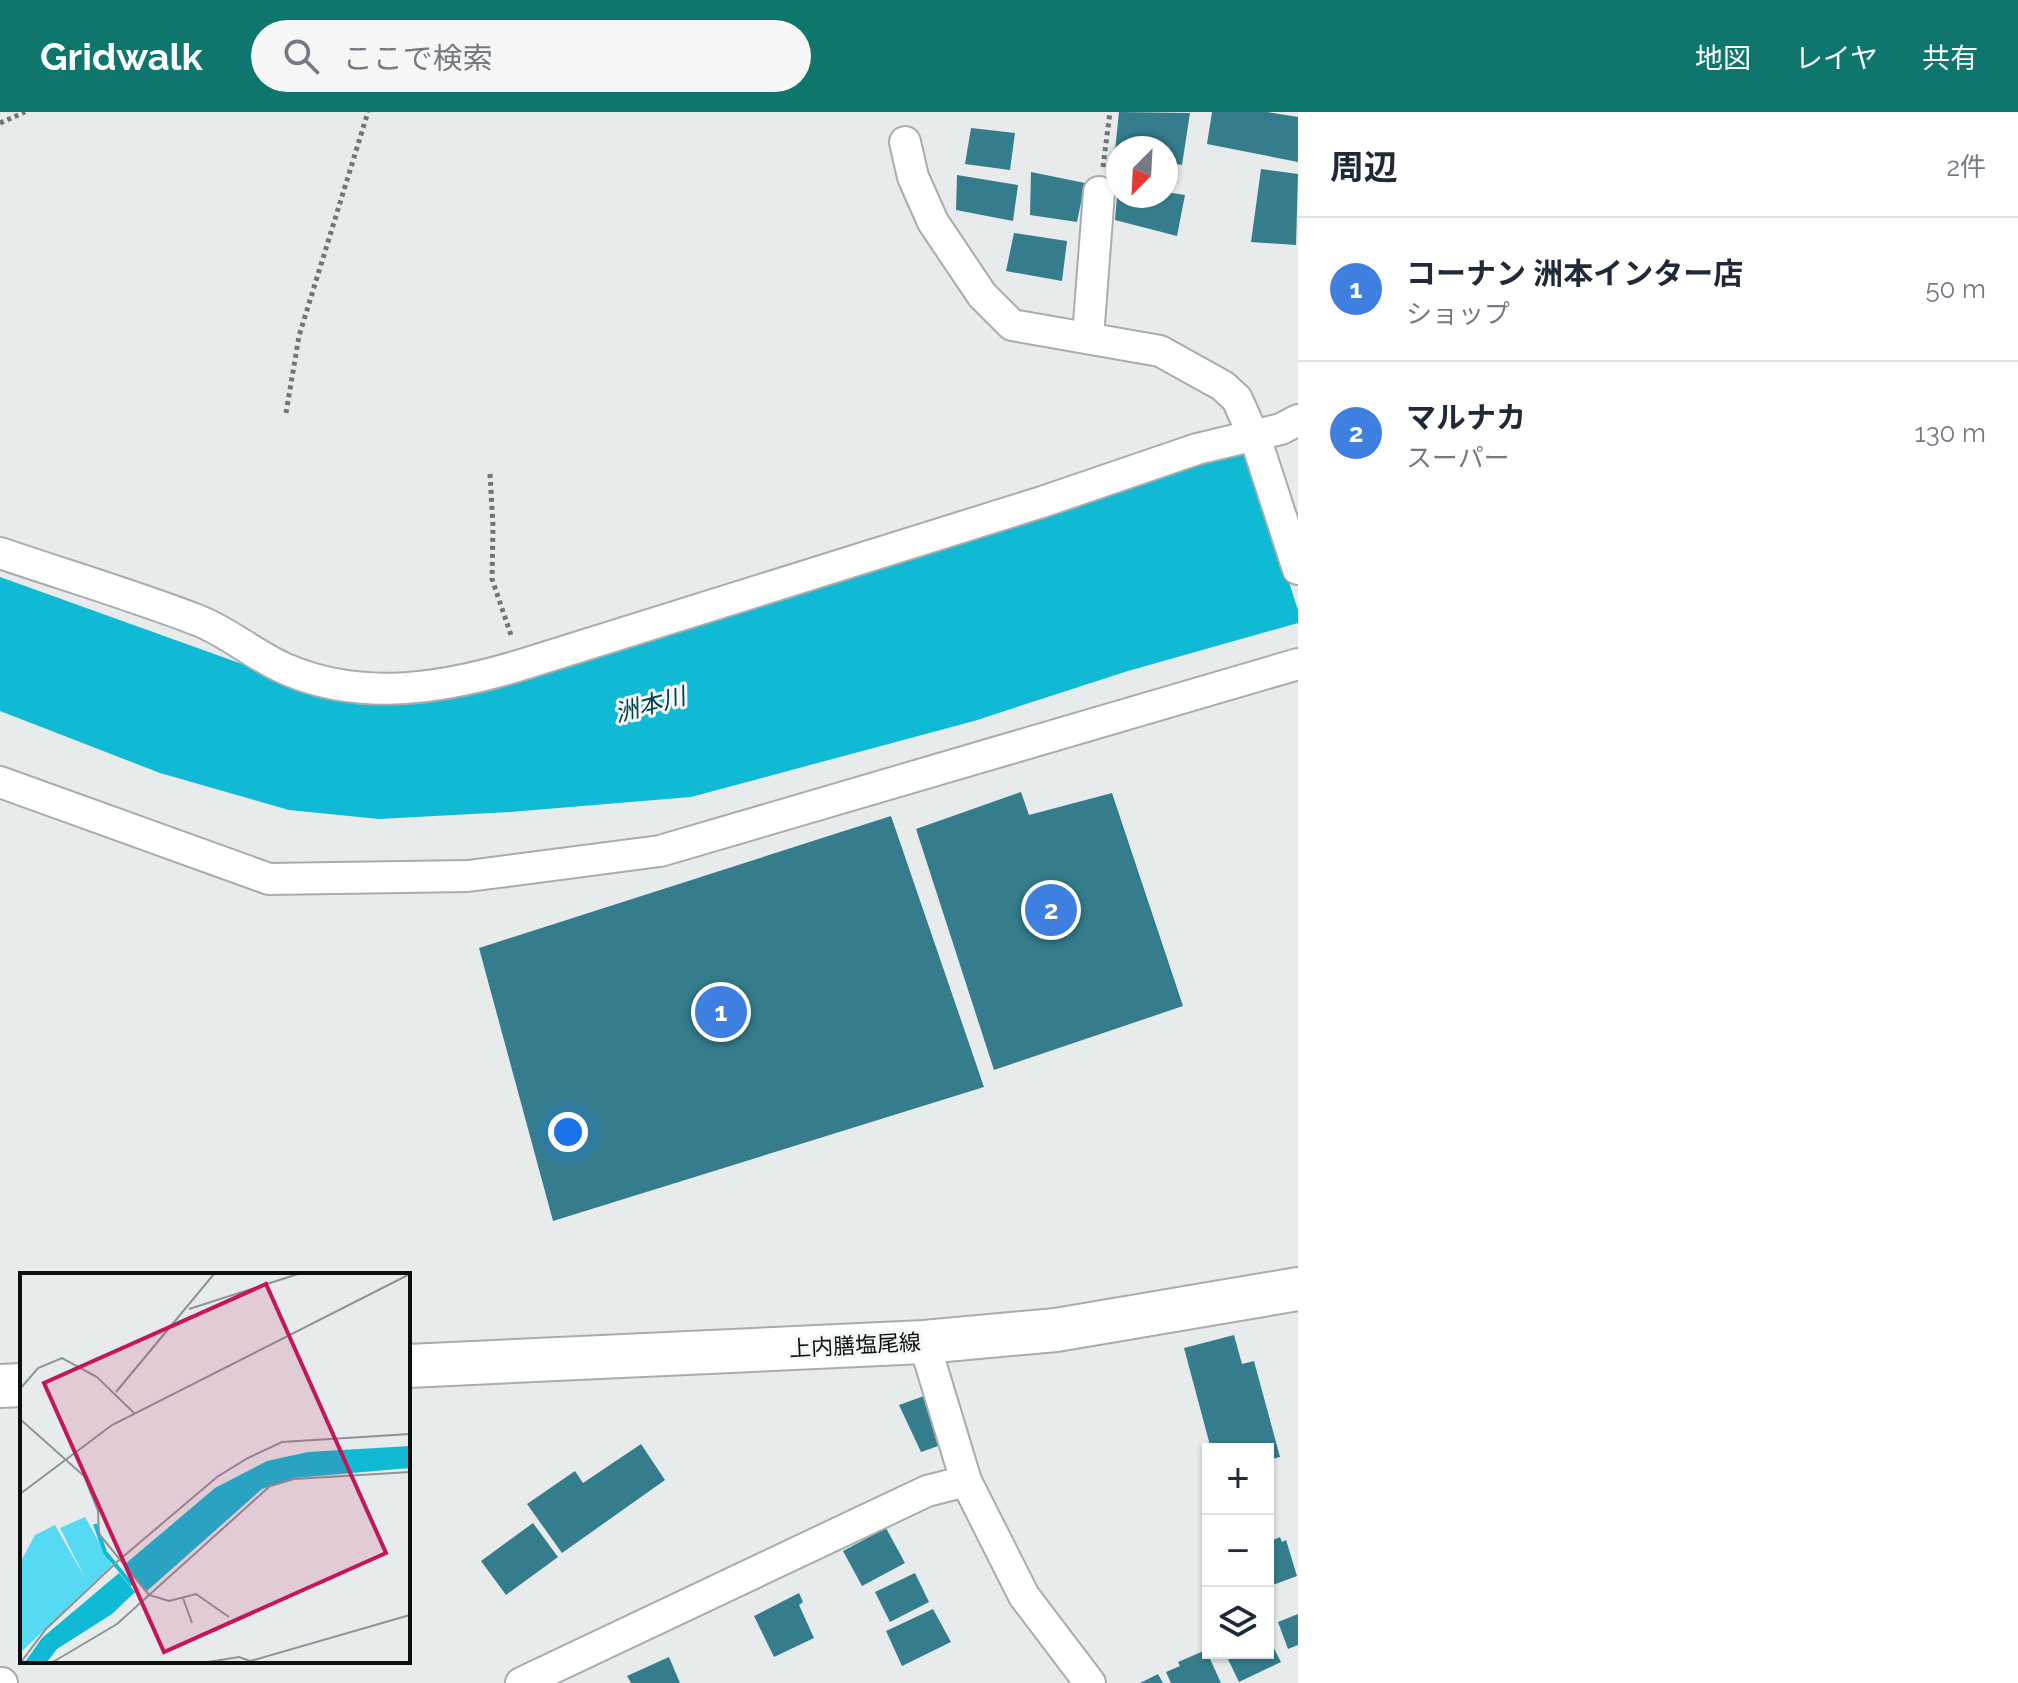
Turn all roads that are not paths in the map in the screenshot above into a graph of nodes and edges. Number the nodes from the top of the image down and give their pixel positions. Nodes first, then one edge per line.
1 (905, 142) dead end
2 (1099, 192) road end
3 (1088, 337) junction
4 (1298, 420) edge
5 (1256, 441) junction
6 (0, 553) edge
7 (1298, 569) edge
8 (1298, 664) edge
9 (0, 782) edge
10 (1298, 1289) edge
11 (924, 1342) junction
12 (410, 1366) edge
13 (20, 1385) edge
14 (0, 1386) edge
15 (966, 1481) junction
16 (521, 1683) edge
17 (1090, 1683) edge

1 - 3 street
2 - 3 street
3 - 5 street
4 - 5 street
5 - 6 street
5 - 7 street
8 - 9 street
10 - 11 main road, 上内膳塩尾線
11 - 12 main road, 上内膳塩尾線
11 - 15 street
13 - 14 main road
15 - 16 street
15 - 17 street

